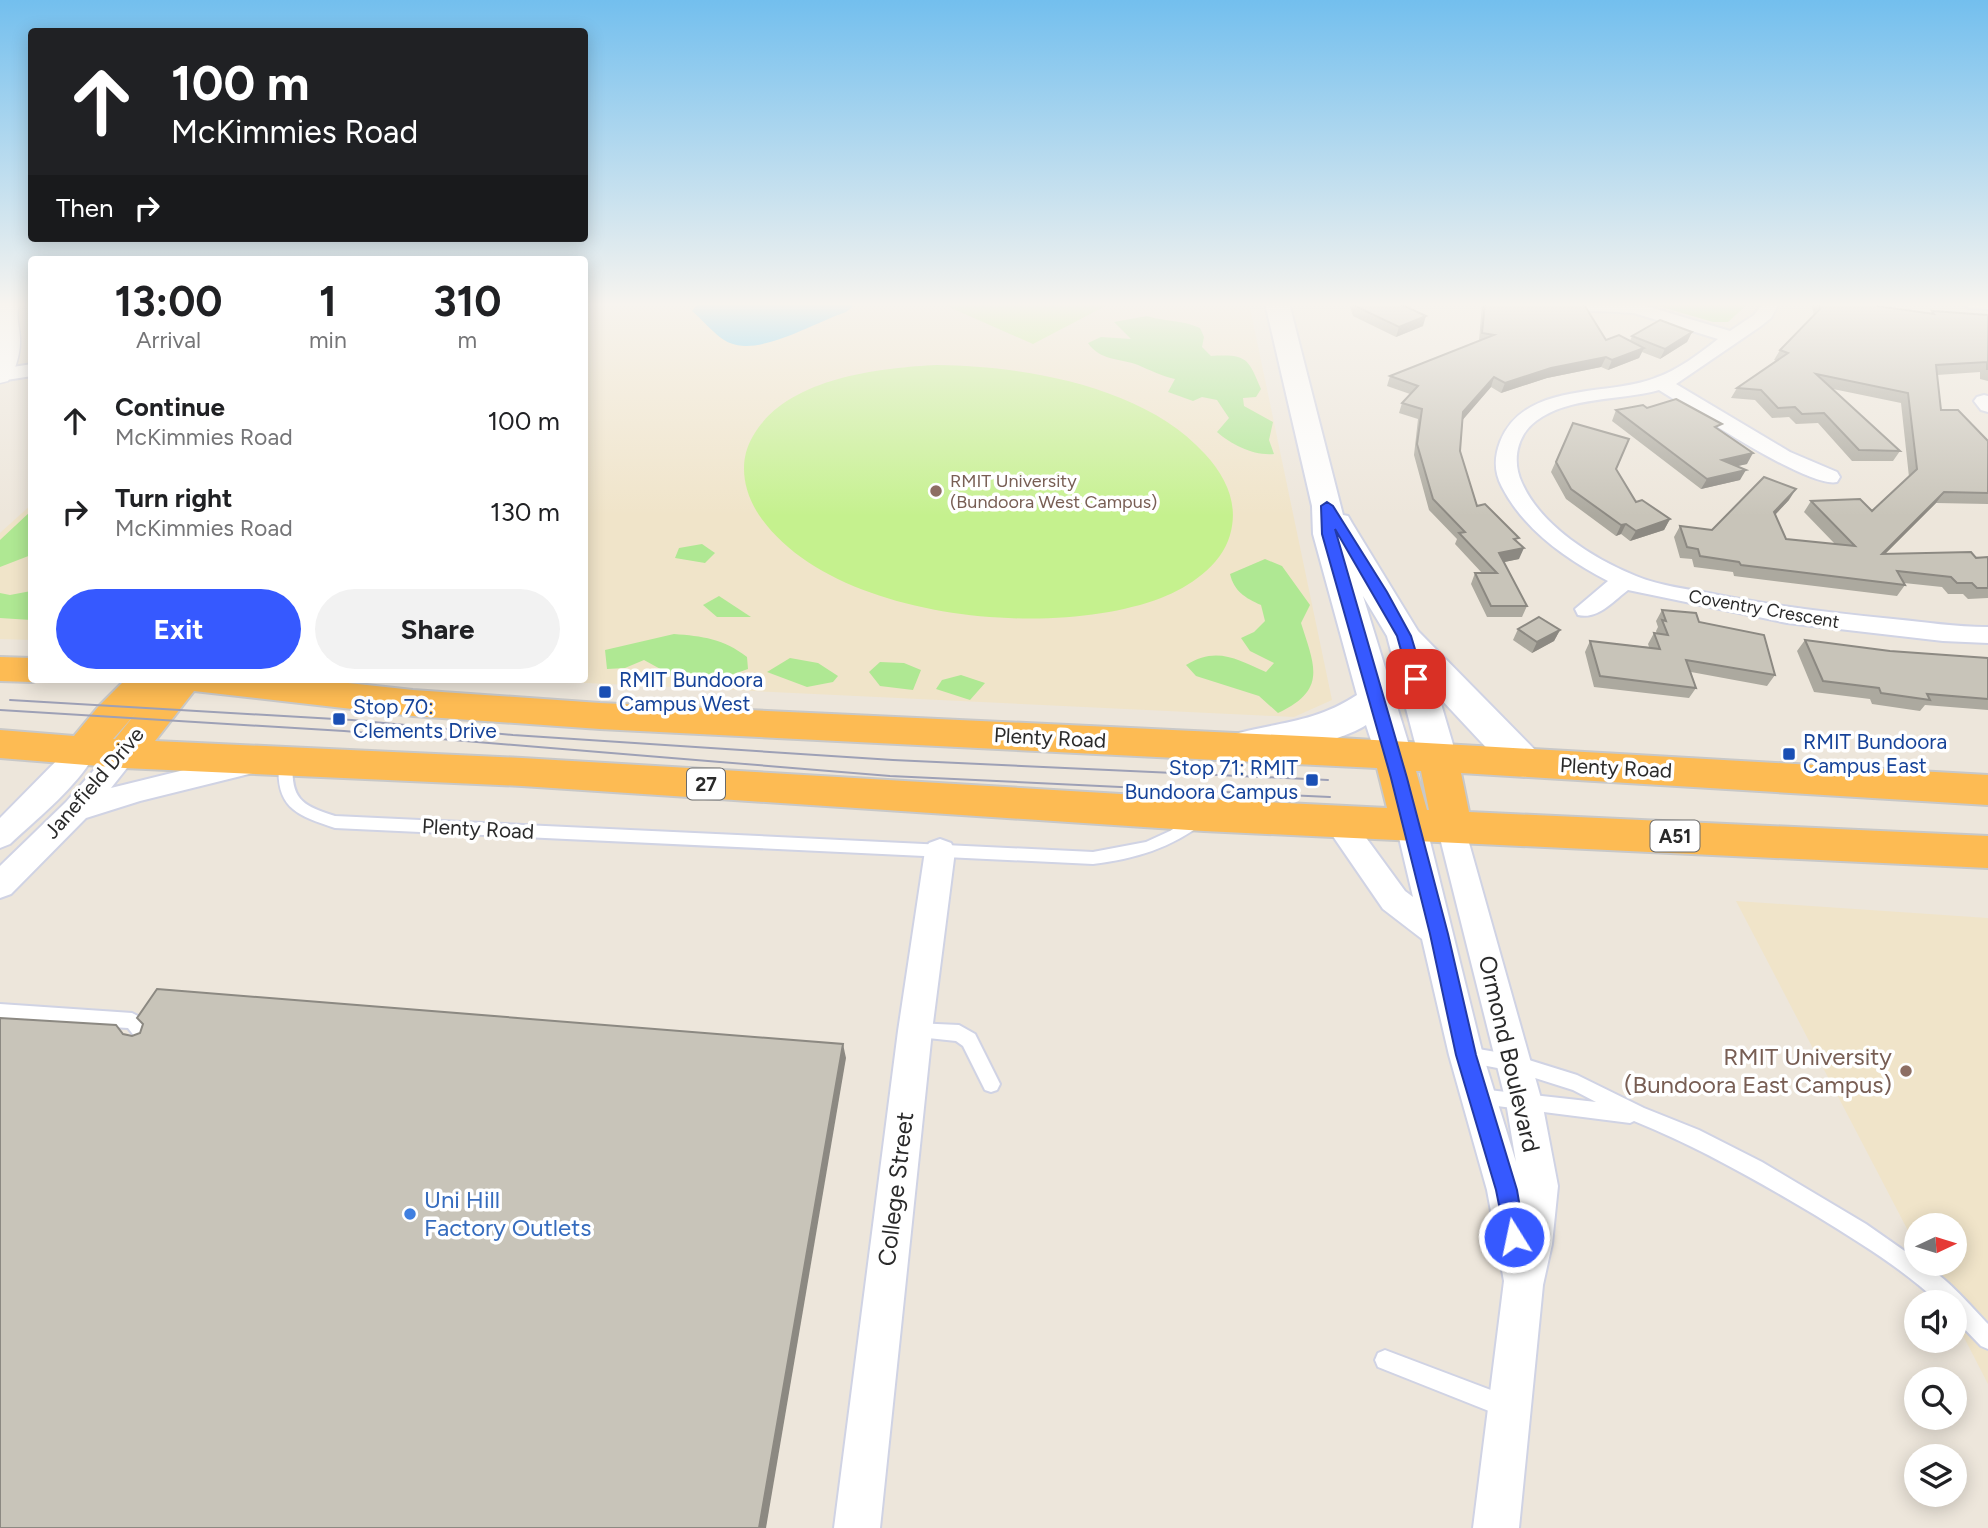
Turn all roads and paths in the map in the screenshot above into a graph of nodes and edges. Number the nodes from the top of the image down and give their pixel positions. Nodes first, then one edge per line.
1 (1295, 374) edge
2 (1677, 374) edge
3 (1661, 383) junction
4 (1829, 477) dead end
5 (1327, 506) junction
6 (1624, 581) junction
7 (1587, 609) dead end
8 (1988, 635) edge
9 (1404, 636) junction
10 (0, 669) edge
11 (28, 670) edge
12 (144, 683) edge
13 (181, 683) edge
14 (232, 683) edge
15 (1375, 701) junction
16 (0, 744) edge
17 (1235, 747) junction
18 (83, 751) junction
19 (124, 754) junction
20 (1393, 755) junction
21 (1438, 758) junction
22 (274, 761) junction
23 (0, 762) edge
24 (1524, 763) junction
25 (1988, 790) edge
26 (76, 810) junction
27 (1204, 815) junction
28 (1338, 821) junction
29 (1411, 825) junction
30 (1452, 826) junction
31 (0, 836) edge
32 (940, 851) junction
33 (1988, 852) edge
34 (0, 885) edge
35 (1439, 934) junction
36 (0, 1012) edge
37 (915, 1031) junction
38 (148, 1040) edge
39 (1466, 1055) junction
40 (1513, 1063) junction
41 (991, 1084) dead end
42 (1477, 1097) junction
43 (1524, 1102) junction
44 (1638, 1115) junction
45 (1523, 1285) junction
46 (1939, 1290) edge
47 (1967, 1317) edge
48 (1988, 1339) edge
49 (1385, 1360) dead end
50 (1508, 1407) junction
51 (856, 1528) edge
52 (1496, 1528) edge

1 - 5 main road
2 - 3 street, Coventry Crescent
3 - 4 street
3 - 6 street, Coventry Crescent
5 - 9 main road
5 - 15 main road
6 - 7 street
6 - 8 street, Coventry Crescent
9 - 21 main road
9 - 24 main road
10 - 11 highway
12 - 18 highway, Janefield Drive
13 - 19 highway, Janefield Drive
14 - 17 highway, Plenty Road
15 - 17 main road
15 - 20 main road
16 - 18 highway, 27
16 - 23 street
17 - 20 highway, Plenty Road
18 - 19 highway, 27
18 - 31 street, Janefield Drive
19 - 22 highway, 27
19 - 26 street, Janefield Drive
20 - 21 highway, Plenty Road
20 - 29 highway
21 - 24 highway, Plenty Road
21 - 30 highway
22 - 26 street
22 - 27 highway, 27
22 - 32 lane, Plenty Road
24 - 25 highway, Plenty Road
26 - 34 street, Janefield Drive
27 - 28 highway, 27
27 - 32 lane, Plenty Road
28 - 29 highway, 27
28 - 35 street
29 - 30 highway, 27
29 - 35 street, Ormond Boulevard
30 - 33 highway, A51
30 - 40 street, Ormond Boulevard
32 - 37 street, College Street
35 - 39 street, Ormond Boulevard
36 - 38 lane
37 - 41 lane
37 - 51 street, College Street
39 - 40 lane
39 - 42 street, Ormond Boulevard
40 - 43 street, Ormond Boulevard
40 - 44 lane
42 - 43 lane
42 - 45 street, Ormond Boulevard
43 - 44 lane
43 - 45 street, Ormond Boulevard
44 - 46 lane
45 - 50 street, Ormond Boulevard
47 - 48 lane
49 - 50 lane
50 - 52 street, Ormond Boulevard

